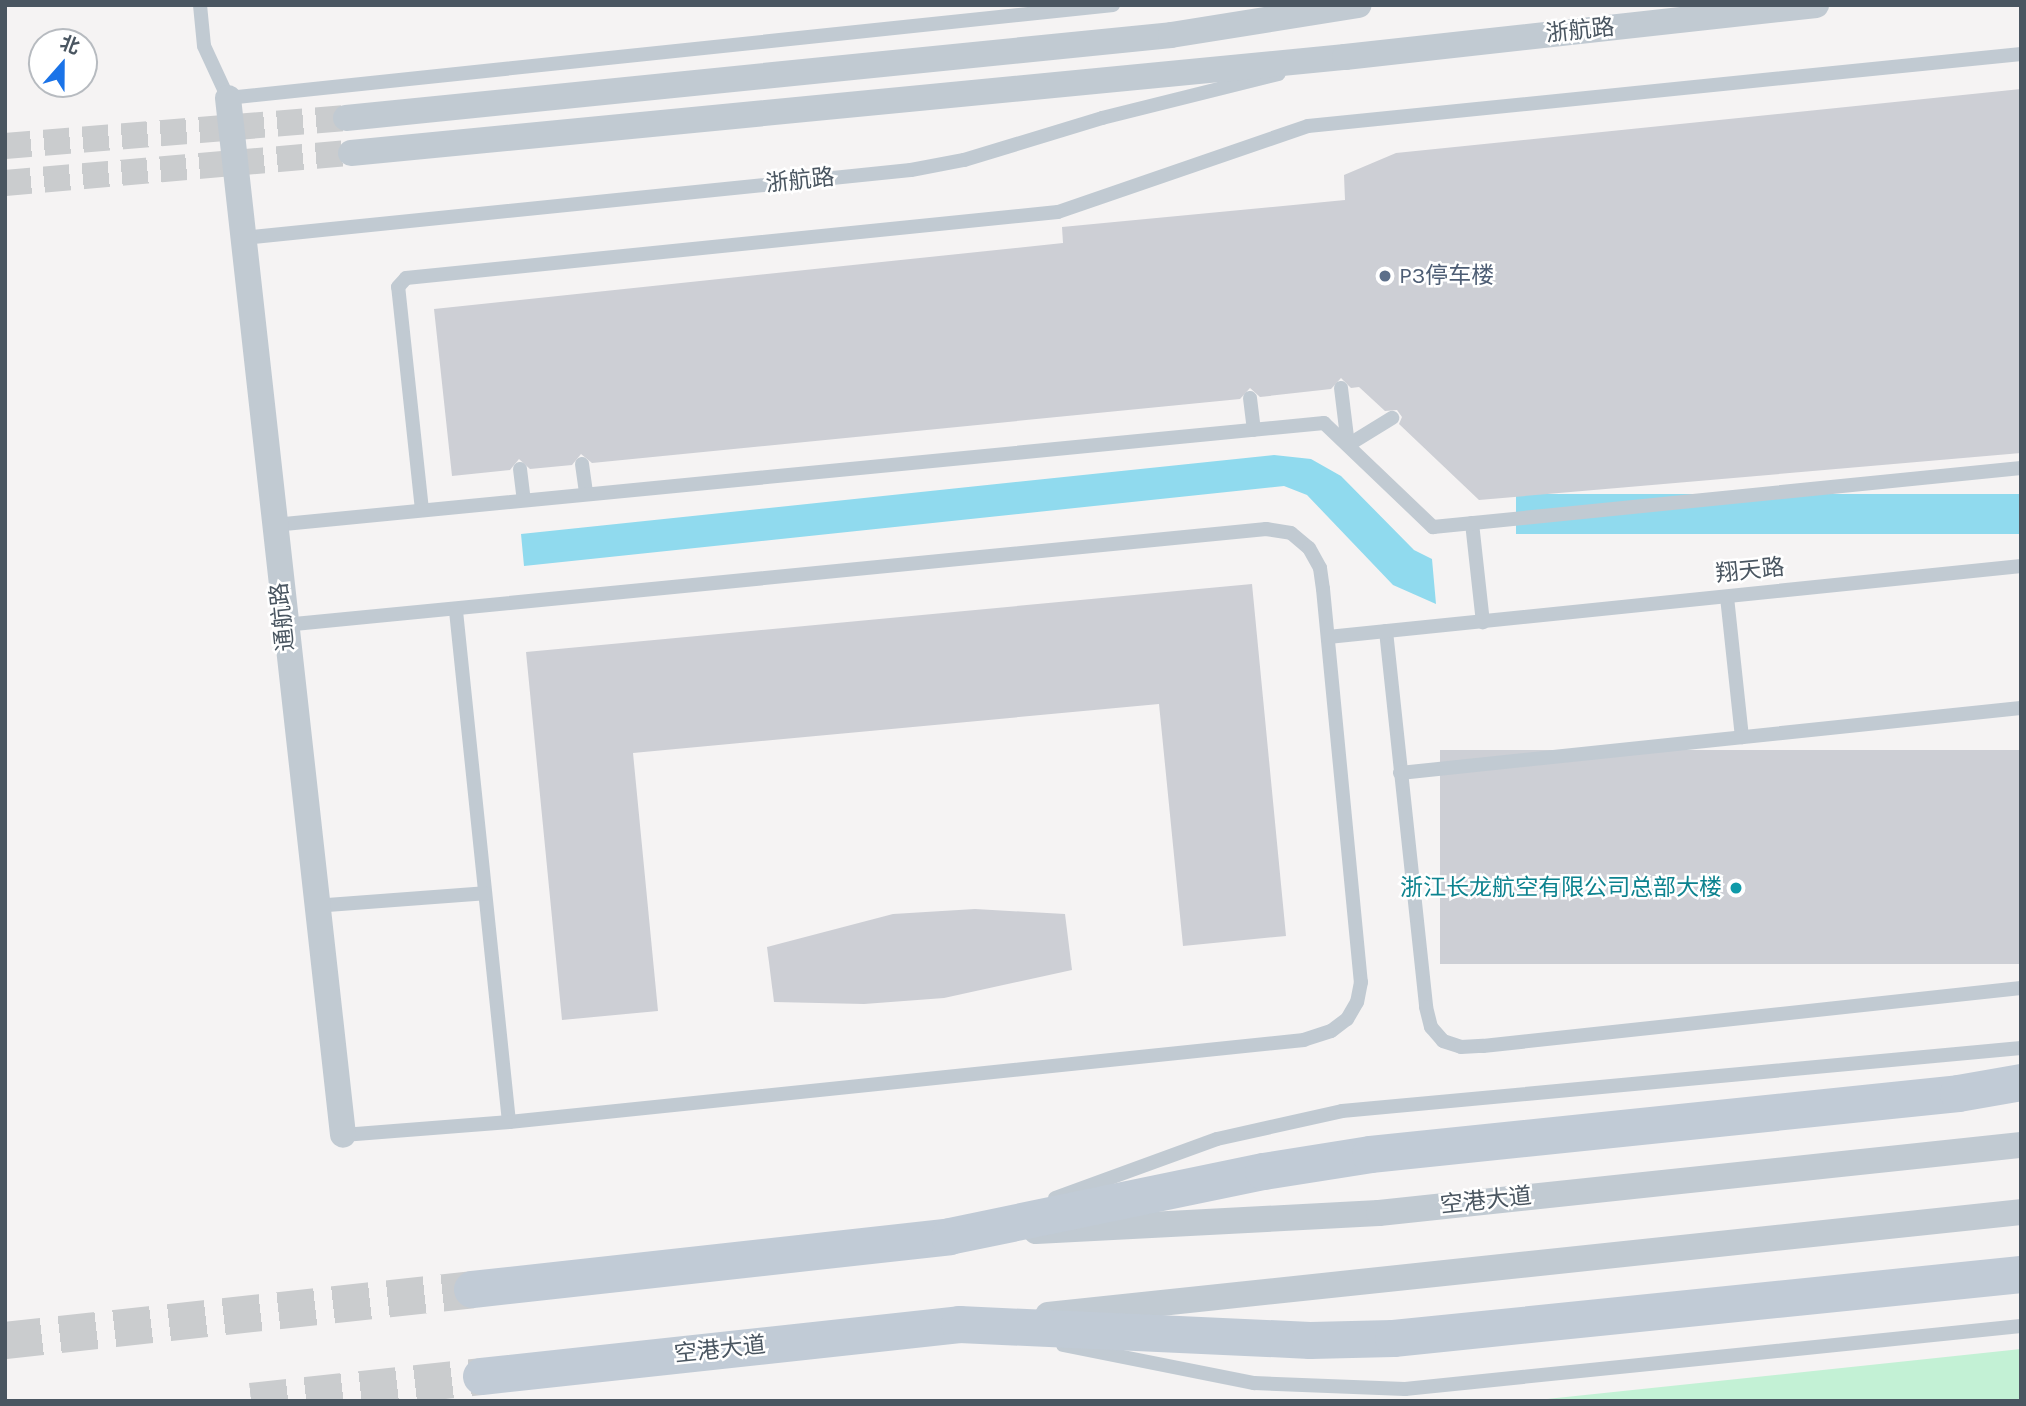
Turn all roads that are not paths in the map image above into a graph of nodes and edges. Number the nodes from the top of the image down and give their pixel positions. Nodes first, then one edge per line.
1 (200, 5) edge
2 (1114, 5) edge
3 (1359, 5) edge
4 (1816, 5) edge
5 (2021, 54) edge
6 (1345, 57) junction
7 (228, 98) junction
8 (346, 118) tunnel mouth
9 (351, 153) tunnel mouth
10 (243, 237) junction
11 (1341, 388) dead end
12 (1250, 398) dead end
13 (1392, 418) dead end
14 (1254, 430) junction
15 (1348, 445) junction
16 (582, 464) dead end
17 (2021, 468) edge
18 (520, 469) dead end
19 (586, 494) junction
20 (524, 500) junction
21 (422, 510) junction
22 (1472, 523) junction
23 (274, 525) junction
24 (2021, 566) edge
25 (1727, 597) junction
26 (456, 611) junction
27 (1483, 622) junction
28 (284, 625) junction
29 (1386, 631) junction
30 (1328, 637) junction
31 (2021, 708) edge
32 (1742, 737) junction
33 (1400, 773) junction
34 (485, 893) junction
35 (314, 906) junction
36 (2021, 988) edge
37 (2021, 1048) edge
38 (2021, 1082) edge
39 (509, 1122) junction
40 (343, 1135) joint
41 (2021, 1145) edge
42 (2021, 1212) edge
43 (949, 1236) junction
44 (2021, 1274) edge
45 (472, 1289) tunnel mouth
46 (959, 1324) junction
47 (2021, 1326) edge
48 (481, 1376) tunnel mouth

1 - 7 lane
2 - 7 lane
3 - 8 street
4 - 6 street, 浙航路
5 - 21 lane
6 - 9 street, 浙航路
6 - 10 lane, 浙航路
7 - 10 street, 通航路
10 - 23 street, 通航路
11 - 15 lane
12 - 14 lane
13 - 15 lane
14 - 15 lane
14 - 19 lane
15 - 22 lane
16 - 19 lane
17 - 22 lane
18 - 20 lane
19 - 20 lane
20 - 21 lane
21 - 23 lane
22 - 27 lane
23 - 28 street, 通航路
24 - 25 lane, 翔天路
25 - 27 lane, 翔天路
25 - 32 lane
26 - 28 lane
26 - 30 lane
26 - 34 lane
27 - 29 lane, 翔天路
28 - 35 street, 通航路
29 - 30 lane, 翔天路
29 - 33 lane
30 - 39 lane
31 - 32 lane
32 - 33 lane
33 - 36 lane
34 - 35 lane
34 - 39 lane
35 - 40 street, 通航路
37 - 43 lane
38 - 43 main road, 空港大道
39 - 40 lane
41 - 43 street, 空港大道
42 - 46 street, 空港大道
43 - 45 main road, 空港大道
44 - 46 main road, 空港大道
46 - 47 lane
46 - 48 main road, 空港大道

